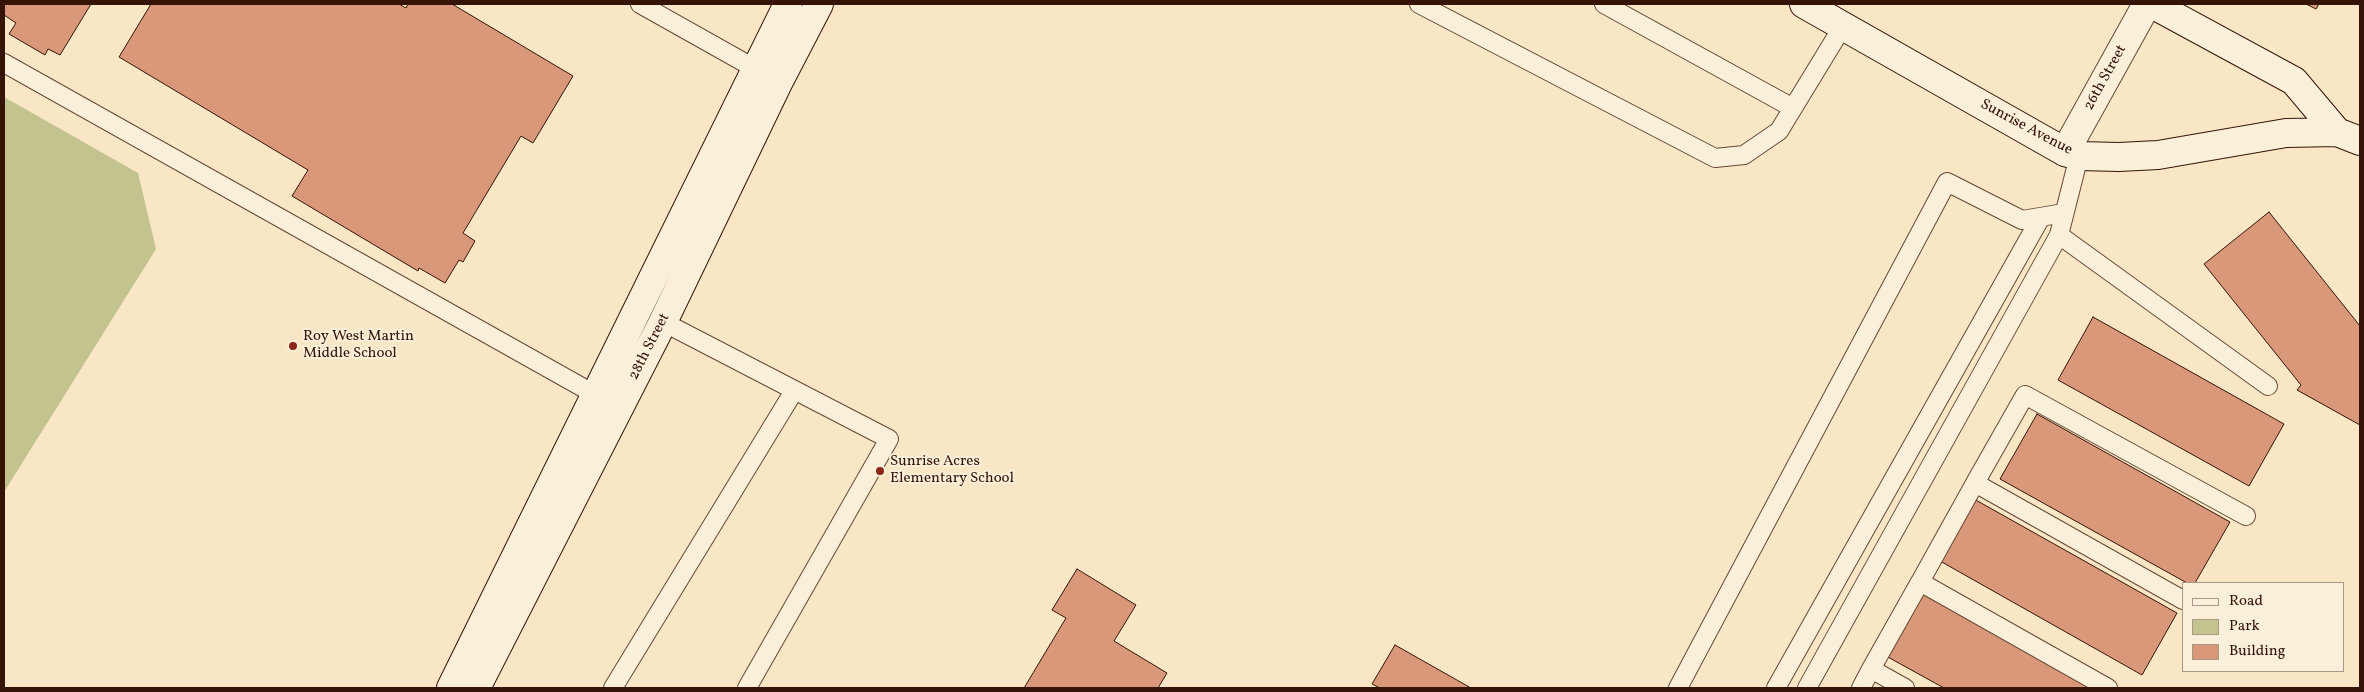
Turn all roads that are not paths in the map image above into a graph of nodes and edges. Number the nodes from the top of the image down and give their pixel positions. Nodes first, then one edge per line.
1 (640, 4) edge
2 (788, 4) edge
3 (819, 4) edge
4 (1418, 4) edge
5 (1604, 4) edge
6 (1804, 4) edge
7 (2148, 4) edge
8 (2152, 4) edge
9 (1843, 26) junction
10 (4, 63) edge
11 (754, 68) junction
12 (779, 80) junction
13 (1793, 108) junction
14 (2348, 137) edge
15 (2072, 154) junction
16 (2064, 213) junction
17 (2041, 217) junction
18 (2060, 235) junction
19 (663, 322) junction
20 (2268, 386) dead end
21 (794, 391) junction
22 (596, 395) junction
23 (1975, 483) junction
24 (2246, 516) dead end
25 (1920, 582) junction
26 (2182, 599) edge
27 (1871, 669) junction
28 (451, 688) edge
29 (476, 688) edge
30 (613, 688) edge
31 (747, 688) edge
32 (1678, 688) edge
33 (1776, 688) edge
34 (1807, 688) edge
35 (1861, 688) edge
36 (1905, 688) edge
37 (2108, 688) edge

1 - 11 lane
2 - 11 street, 28th Street
3 - 12 street, 28th Street
4 - 13 lane
5 - 13 lane
6 - 9 street, Sunrise Avenue
7 - 15 street, 26th Street
8 - 14 street
9 - 13 lane
9 - 15 street, Sunrise Avenue
10 - 22 lane
11 - 12 street
11 - 22 street, 28th Street
12 - 19 street, 28th Street
14 - 15 street, Sunrise Avenue
15 - 16 lane
16 - 17 lane
16 - 18 lane
17 - 32 lane
17 - 33 lane
18 - 20 lane
18 - 34 lane
19 - 21 lane
19 - 29 street, 28th Street
21 - 30 lane
21 - 31 lane
22 - 28 street, 28th Street
23 - 24 lane
23 - 25 lane
23 - 26 lane
25 - 27 lane
25 - 37 lane
27 - 35 lane
27 - 36 lane

